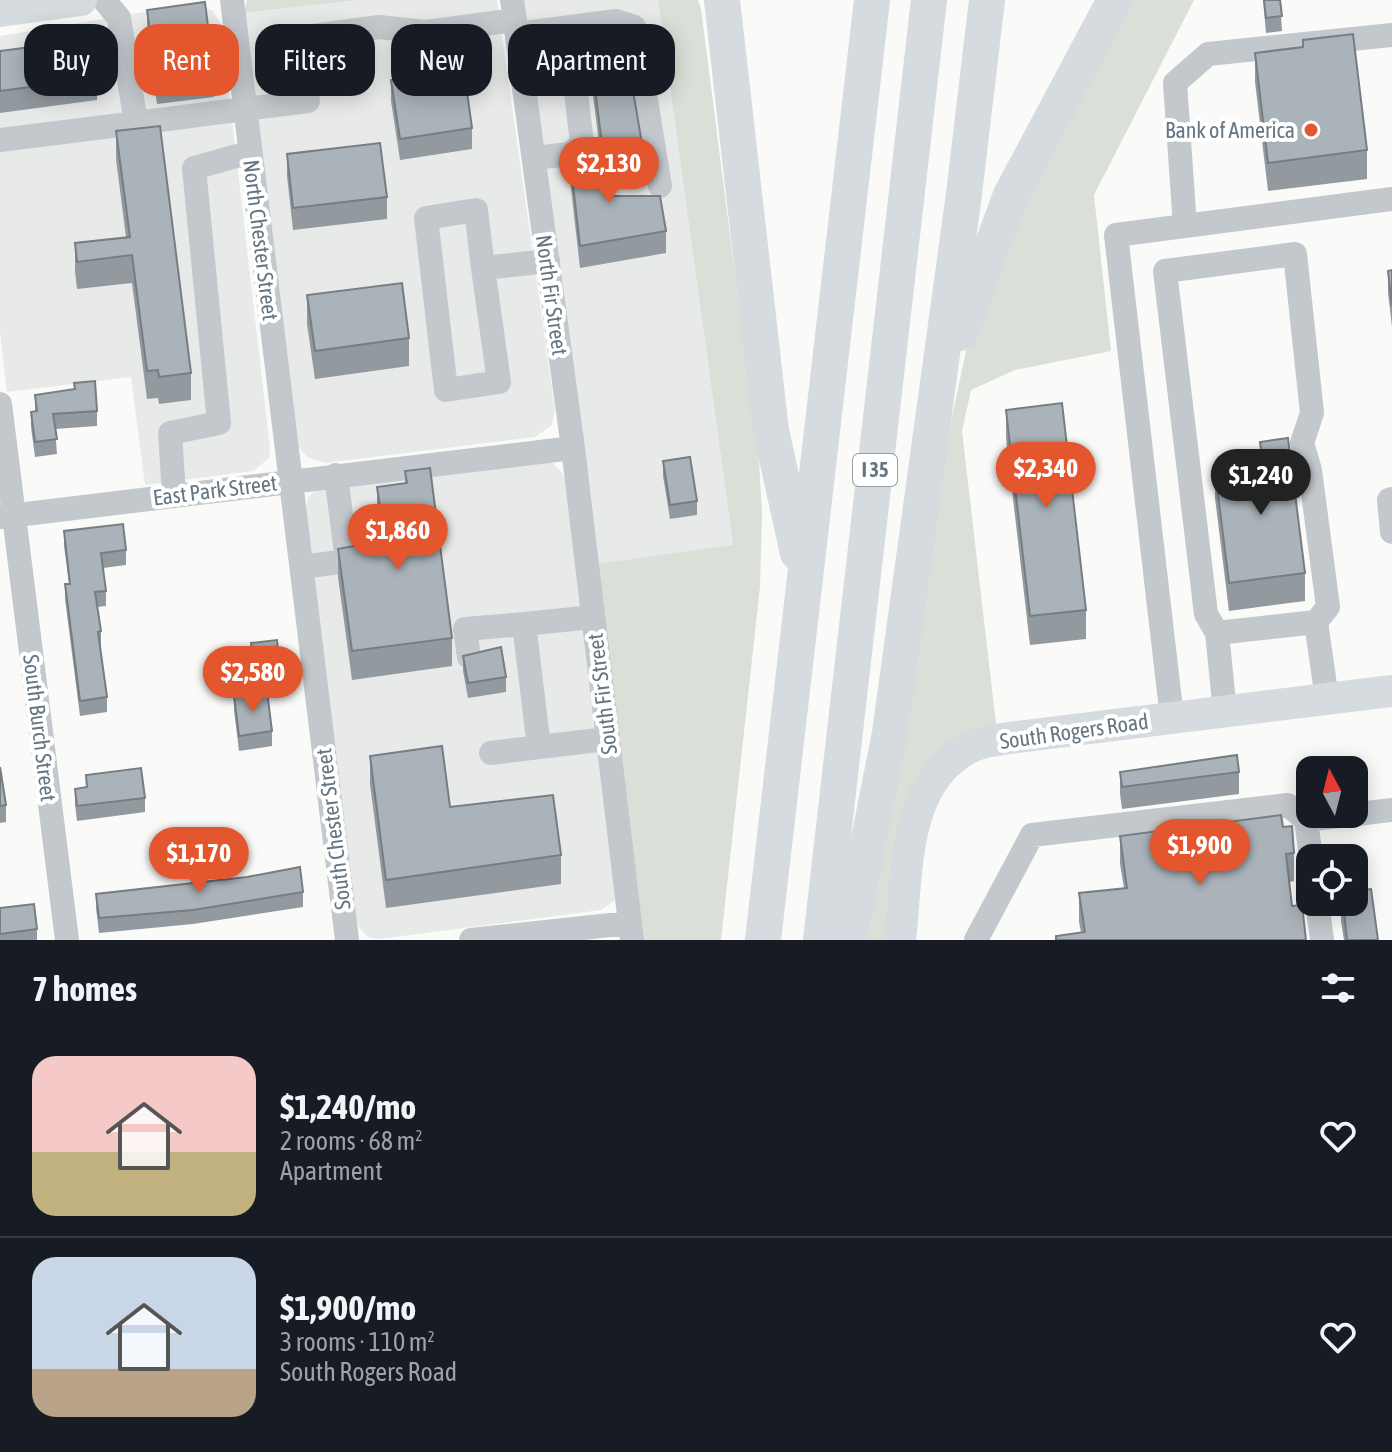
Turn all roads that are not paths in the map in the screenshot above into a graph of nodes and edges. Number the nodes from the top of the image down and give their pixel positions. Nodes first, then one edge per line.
1 (81, 0) edge
2 (104, 0) edge
3 (232, 0) edge
4 (722, 0) edge
5 (872, 0) edge
6 (929, 0) edge
7 (987, 0) edge
8 (1115, 0) edge
9 (0, 11) edge
10 (514, 18) edge
11 (625, 24) edge
12 (1392, 35) edge
13 (525, 96) edge
14 (576, 96) edge
15 (646, 96) edge
16 (245, 111) junction
17 (136, 123) junction
18 (0, 140) edge
19 (251, 152) junction
20 (534, 158) junction
21 (660, 186) dead end
22 (1392, 199) edge
23 (1185, 226) junction
24 (548, 261) junction
25 (483, 268) junction
26 (939, 378) junction
27 (0, 404) edge
28 (2, 443) edge
29 (573, 448) junction
30 (336, 475) junction
31 (291, 481) junction
32 (174, 495) junction
33 (1392, 499) edge
34 (7, 516) edge
35 (1392, 532) edge
36 (302, 567) junction
37 (804, 581) junction
38 (593, 617) junction
39 (1316, 622) junction
40 (524, 624) junction
41 (1217, 633) junction
42 (469, 657) edge
43 (1392, 691) edge
44 (1327, 699) junction
45 (1225, 712) junction
46 (1172, 718) junction
47 (607, 739) junction
48 (539, 747) junction
49 (491, 753) dead end
50 (1392, 810) edge
51 (1296, 812) edge
52 (1368, 813) edge
53 (1319, 916) edge
54 (631, 931) edge
55 (67, 940) edge
56 (347, 940) edge
57 (471, 940) edge
58 (763, 940) edge
59 (821, 940) edge
60 (849, 940) edge
61 (900, 940) edge
62 (976, 940) edge
63 (1322, 940) edge

1 - 9 main road
2 - 17 street
3 - 16 street, North Chester Street
4 - 37 highway
5 - 37 highway
6 - 59 highway, I 35
7 - 26 highway
8 - 26 highway
10 - 11 street
10 - 16 street
12 - 23 street
13 - 20 street, North Fir Street
14 - 20 street
15 - 21 street
16 - 17 street
16 - 19 street, North Chester Street
17 - 18 street
19 - 31 street, North Chester Street
19 - 32 street
20 - 24 street, North Fir Street
22 - 23 street
23 - 46 street
24 - 25 street
24 - 29 street, North Fir Street
25 - 25 street
26 - 60 highway
27 - 28 street, South Burch Street
28 - 34 street, South Burch Street
29 - 30 street, East Park Street
29 - 38 street, South Fir Street
30 - 31 street, East Park Street
30 - 36 street
31 - 32 street, East Park Street
31 - 36 street, South Chester Street
32 - 34 street, East Park Street
33 - 35 street
34 - 55 street, South Burch Street
36 - 56 street, South Chester Street
37 - 58 highway
38 - 40 street
38 - 47 street, South Fir Street
39 - 41 street
39 - 41 street
39 - 44 street
40 - 42 street
40 - 48 street
41 - 45 street
43 - 44 main road, South Rogers Road
44 - 45 main road, South Rogers Road
45 - 46 main road, South Rogers Road
46 - 61 main road, South Rogers Road
47 - 48 street
47 - 54 street, South Fir Street
48 - 49 street
50 - 52 street
51 - 62 street
53 - 63 street
54 - 57 street

